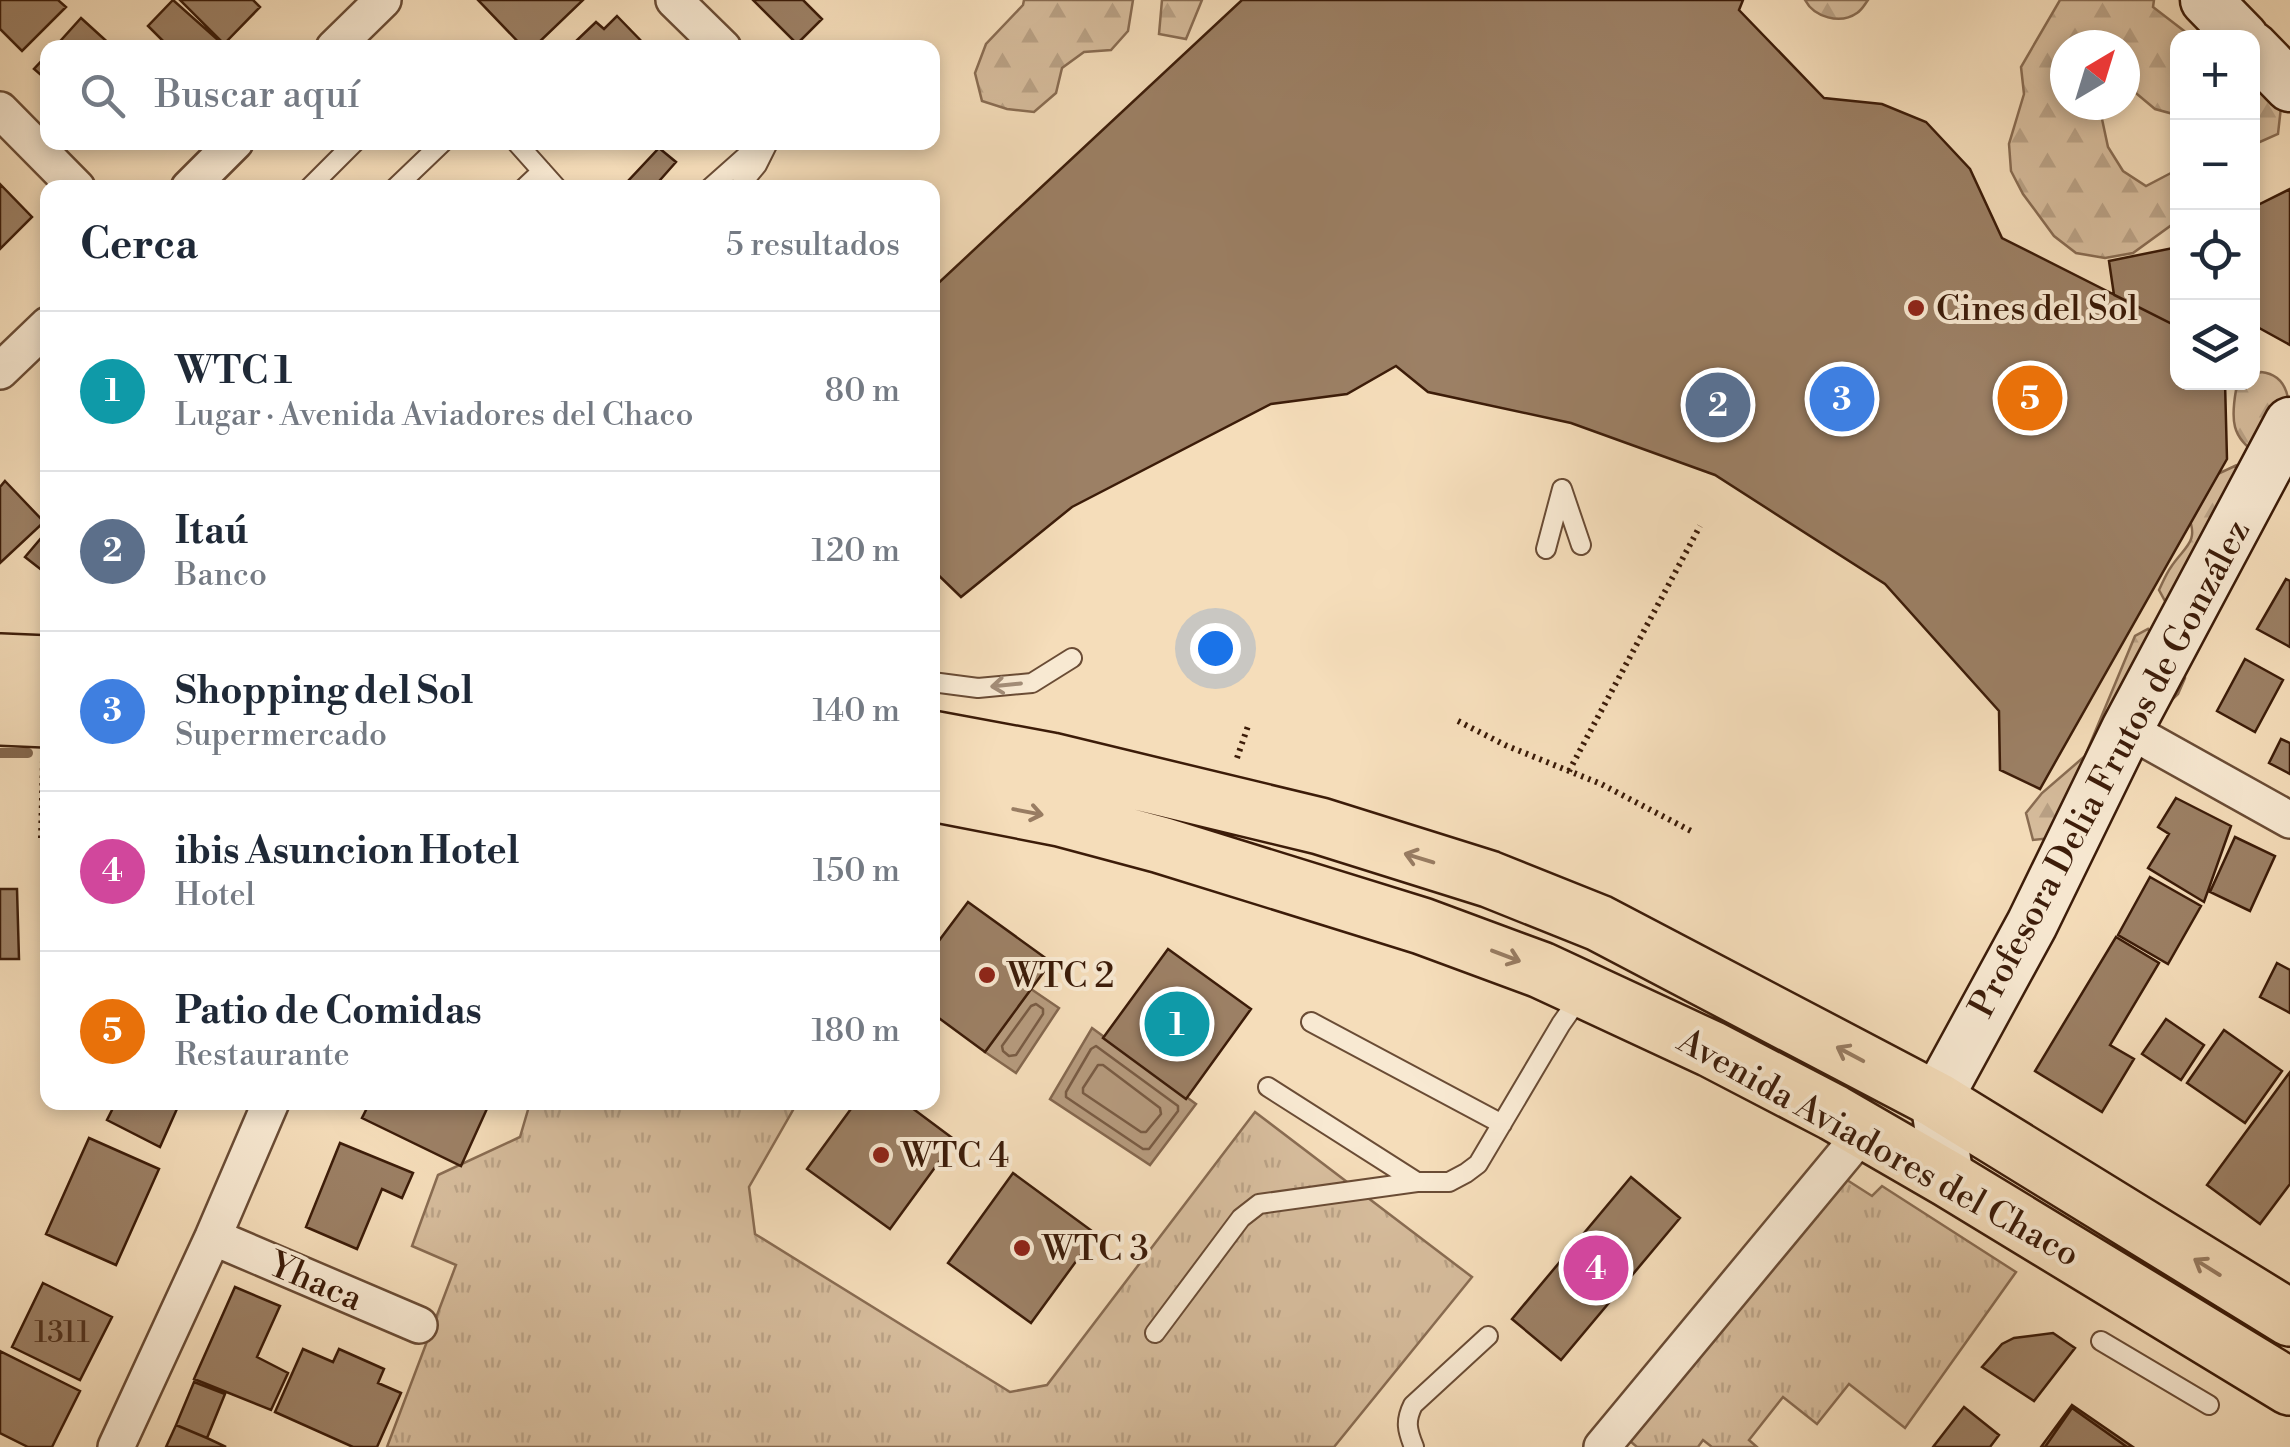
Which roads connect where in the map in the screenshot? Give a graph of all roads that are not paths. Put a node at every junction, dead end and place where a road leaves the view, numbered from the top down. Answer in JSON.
{"nodes":[{"id":1,"x":383,"y":0,"type":"edge"},
{"id":2,"x":674,"y":0,"type":"edge"},
{"id":3,"x":2206,"y":0,"type":"edge"},
{"id":4,"x":2235,"y":30,"type":"edge"},
{"id":5,"x":342,"y":40,"type":"edge"},
{"id":6,"x":715,"y":40,"type":"edge"},
{"id":7,"x":2260,"y":56,"type":"edge"},
{"id":8,"x":2290,"y":86,"type":"edge"},
{"id":9,"x":0,"y":110,"type":"edge"},
{"id":10,"x":40,"y":150,"type":"edge"},
{"id":11,"x":40,"y":150,"type":"edge"},
{"id":12,"x":227,"y":150,"type":"edge"},
{"id":13,"x":347,"y":150,"type":"edge"},
{"id":14,"x":435,"y":150,"type":"edge"},
{"id":15,"x":523,"y":150,"type":"edge"},
{"id":16,"x":756,"y":150,"type":"edge"},
{"id":17,"x":765,"y":150,"type":"edge"},
{"id":18,"x":542,"y":171,"type":"junction"},
{"id":19,"x":70,"y":180,"type":"edge"},
{"id":20,"x":196,"y":180,"type":"edge"},
{"id":21,"x":316,"y":180,"type":"edge"},
{"id":22,"x":404,"y":180,"type":"edge"},
{"id":23,"x":532,"y":180,"type":"edge"},
{"id":24,"x":550,"y":180,"type":"edge"},
{"id":25,"x":719,"y":180,"type":"edge"},
{"id":26,"x":745,"y":180,"type":"edge"},
{"id":27,"x":40,"y":332,"type":"edge"},
{"id":28,"x":0,"y":371,"type":"edge"},
{"id":29,"x":2290,"y":422,"type":"edge"},
{"id":30,"x":1581,"y":544,"type":"dead end"},
{"id":31,"x":1546,"y":550,"type":"dead end"},
{"id":32,"x":1072,"y":658,"type":"dead end"},
{"id":33,"x":0,"y":662,"type":"edge"},
{"id":34,"x":40,"y":664,"type":"edge"},
{"id":35,"x":940,"y":683,"type":"edge"},
{"id":36,"x":2127,"y":729,"type":"junction"},
{"id":37,"x":940,"y":740,"type":"edge"},
{"id":38,"x":940,"y":795,"type":"edge"},
{"id":39,"x":2290,"y":820,"type":"edge"},
{"id":40,"x":1252,"y":873,"type":"junction"},
{"id":41,"x":1544,"y":903,"type":"junction"},
{"id":42,"x":1585,"y":990,"type":"junction"},
{"id":43,"x":1311,"y":1022,"type":"dead end"},
{"id":44,"x":1946,"y":1080,"type":"junction"},
{"id":45,"x":1268,"y":1087,"type":"dead end"},
{"id":46,"x":268,"y":1110,"type":"edge"},
{"id":47,"x":1502,"y":1124,"type":"junction"},
{"id":48,"x":1865,"y":1130,"type":"junction"},
{"id":49,"x":1948,"y":1179,"type":"junction"},
{"id":50,"x":1416,"y":1182,"type":"junction"},
{"id":51,"x":212,"y":1237,"type":"junction"},
{"id":52,"x":2290,"y":1318,"type":"edge"},
{"id":53,"x":419,"y":1325,"type":"dead end"},
{"id":54,"x":1155,"y":1333,"type":"dead end"},
{"id":55,"x":1488,"y":1336,"type":"dead end"},
{"id":56,"x":2102,"y":1340,"type":"dead end"},
{"id":57,"x":2290,"y":1387,"type":"edge"},
{"id":58,"x":2209,"y":1405,"type":"dead end"},
{"id":59,"x":116,"y":1447,"type":"edge"},
{"id":60,"x":1414,"y":1447,"type":"edge"},
{"id":61,"x":1602,"y":1447,"type":"edge"}],
"edges":[{"from":1,"to":5,"type":"street"},
{"from":2,"to":6,"type":"street"},
{"from":3,"to":4,"type":"street"},
{"from":7,"to":8,"type":"street"},
{"from":9,"to":10,"type":"street"},
{"from":11,"to":19,"type":"street"},
{"from":12,"to":20,"type":"street"},
{"from":13,"to":21,"type":"lane"},
{"from":14,"to":22,"type":"lane"},
{"from":15,"to":18,"type":"lane"},
{"from":16,"to":25,"type":"lane"},
{"from":17,"to":26,"type":"lane"},
{"from":18,"to":23,"type":"lane"},
{"from":18,"to":24,"type":"lane"},
{"from":27,"to":28,"type":"street"},
{"from":29,"to":36,"type":"street","name":"Profesora Delia Frutos de González"},
{"from":30,"to":31,"type":"lane"},
{"from":32,"to":35,"type":"lane","one_way":true},
{"from":33,"to":34,"type":"highway"},
{"from":36,"to":39,"type":"street"},
{"from":36,"to":44,"type":"street","name":"Profesora Delia Frutos de González"},
{"from":41,"to":37,"type":"highway","name":"Avenida Aviadores del Chaco","one_way":true},
{"from":38,"to":40,"type":"highway","name":"Avenida Aviadores del Chaco","one_way":true},
{"from":40,"to":41,"type":"highway"},
{"from":40,"to":42,"type":"highway","name":"Avenida Aviadores del Chaco","one_way":true},
{"from":44,"to":41,"type":"highway","name":"Avenida Aviadores del Chaco","one_way":true},
{"from":42,"to":47,"type":"lane"},
{"from":42,"to":48,"type":"highway","name":"Avenida Aviadores del Chaco"},
{"from":43,"to":47,"type":"lane"},
{"from":44,"to":49,"type":"street"},
{"from":52,"to":44,"type":"highway","name":"Avenida Aviadores del Chaco","one_way":true},
{"from":45,"to":50,"type":"lane"},
{"from":46,"to":51,"type":"street"},
{"from":47,"to":50,"type":"lane"},
{"from":48,"to":49,"type":"highway","name":"Avenida Aviadores del Chaco"},
{"from":48,"to":61,"type":"street"},
{"from":49,"to":57,"type":"highway","name":"Avenida Aviadores del Chaco"},
{"from":50,"to":54,"type":"lane"},
{"from":51,"to":53,"type":"street","name":"Yhaca"},
{"from":51,"to":59,"type":"street"},
{"from":55,"to":60,"type":"lane"},
{"from":56,"to":58,"type":"lane"}]}
